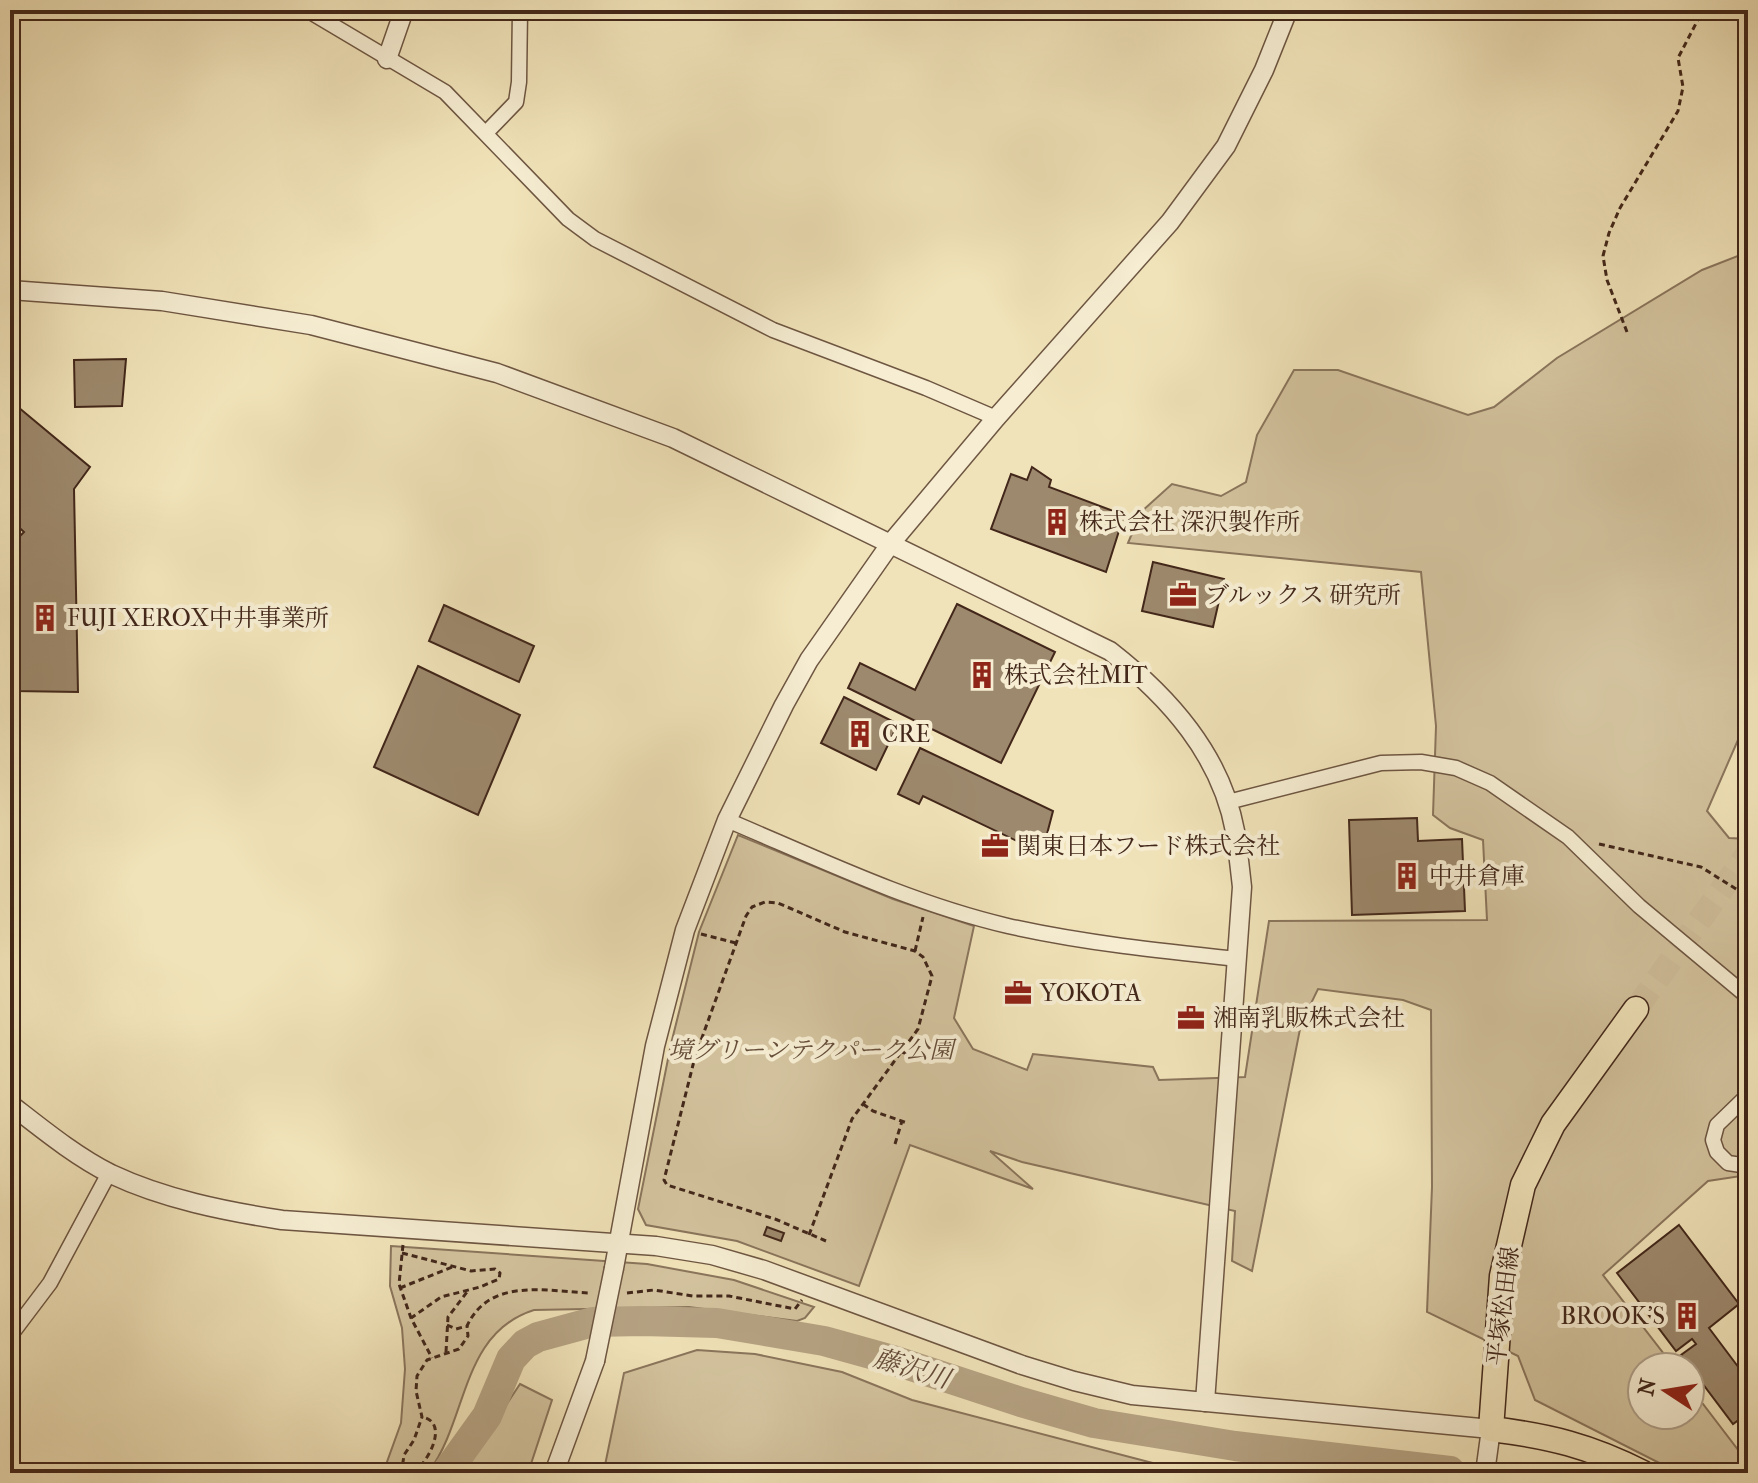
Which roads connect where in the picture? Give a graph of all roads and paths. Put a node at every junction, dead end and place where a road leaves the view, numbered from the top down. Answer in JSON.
{"nodes":[{"id":1,"x":307,"y":10,"type":"edge"},
{"id":2,"x":404,"y":10,"type":"edge"},
{"id":3,"x":520,"y":10,"type":"edge"},
{"id":4,"x":1288,"y":10,"type":"edge"},
{"id":5,"x":1703,"y":10,"type":"edge"},
{"id":6,"x":387,"y":59,"type":"junction"},
{"id":7,"x":486,"y":133,"type":"junction"},
{"id":8,"x":10,"y":290,"type":"edge"},
{"id":9,"x":1627,"y":332,"type":"dead end"},
{"id":10,"x":996,"y":418,"type":"junction"},
{"id":11,"x":891,"y":543,"type":"junction"},
{"id":12,"x":1228,"y":802,"type":"junction"},
{"id":13,"x":727,"y":820,"type":"junction"},
{"id":14,"x":1568,"y":837,"type":"junction"},
{"id":15,"x":1748,"y":892,"type":"edge"},
{"id":16,"x":927,"y":902,"type":"junction"},
{"id":17,"x":685,"y":930,"type":"junction"},
{"id":18,"x":736,"y":943,"type":"junction"},
{"id":19,"x":915,"y":951,"type":"junction"},
{"id":20,"x":1238,"y":959,"type":"junction"},
{"id":21,"x":1748,"y":997,"type":"edge"},
{"id":22,"x":1636,"y":1009,"type":"tunnel mouth"},
{"id":23,"x":902,"y":1052,"type":"junction"},
{"id":24,"x":949,"y":1057,"type":"dead end"},
{"id":25,"x":1748,"y":1095,"type":"edge"},
{"id":26,"x":10,"y":1104,"type":"edge"},
{"id":27,"x":863,"y":1104,"type":"junction"},
{"id":28,"x":895,"y":1144,"type":"dead end"},
{"id":29,"x":1748,"y":1166,"type":"edge"},
{"id":30,"x":109,"y":1173,"type":"junction"},
{"id":31,"x":809,"y":1235,"type":"junction"},
{"id":32,"x":826,"y":1241,"type":"dead end"},
{"id":33,"x":619,"y":1244,"type":"junction"},
{"id":34,"x":452,"y":1267,"type":"junction"},
{"id":35,"x":809,"y":1287,"type":"junction"},
{"id":36,"x":400,"y":1288,"type":"junction"},
{"id":37,"x":469,"y":1290,"type":"junction"},
{"id":38,"x":601,"y":1293,"type":"dead end"},
{"id":39,"x":627,"y":1293,"type":"dead end"},
{"id":40,"x":411,"y":1318,"type":"junction"},
{"id":41,"x":447,"y":1325,"type":"junction"},
{"id":42,"x":467,"y":1326,"type":"junction"},
{"id":43,"x":10,"y":1336,"type":"edge"},
{"id":44,"x":446,"y":1352,"type":"junction"},
{"id":45,"x":432,"y":1358,"type":"junction"},
{"id":46,"x":1205,"y":1402,"type":"junction"},
{"id":47,"x":422,"y":1417,"type":"junction"},
{"id":48,"x":1491,"y":1429,"type":"junction"},
{"id":49,"x":405,"y":1473,"type":"edge"},
{"id":50,"x":413,"y":1473,"type":"edge"},
{"id":51,"x":554,"y":1473,"type":"edge"},
{"id":52,"x":1485,"y":1473,"type":"edge"},
{"id":53,"x":1643,"y":1473,"type":"edge"}],
"edges":[{"from":1,"to":6,"type":"street"},
{"from":2,"to":6,"type":"street"},
{"from":3,"to":7,"type":"street"},
{"from":4,"to":10,"type":"street"},
{"from":5,"to":9,"type":"path"},
{"from":6,"to":7,"type":"street"},
{"from":7,"to":10,"type":"street"},
{"from":8,"to":11,"type":"street"},
{"from":10,"to":11,"type":"street"},
{"from":11,"to":12,"type":"street"},
{"from":11,"to":13,"type":"street"},
{"from":12,"to":14,"type":"street"},
{"from":12,"to":20,"type":"street"},
{"from":13,"to":16,"type":"street"},
{"from":13,"to":17,"type":"street"},
{"from":14,"to":15,"type":"path"},
{"from":14,"to":21,"type":"street"},
{"from":16,"to":19,"type":"path"},
{"from":16,"to":20,"type":"street"},
{"from":17,"to":18,"type":"path"},
{"from":17,"to":33,"type":"street"},
{"from":18,"to":19,"type":"path"},
{"from":18,"to":31,"type":"path"},
{"from":19,"to":23,"type":"path"},
{"from":20,"to":46,"type":"street"},
{"from":22,"to":48,"type":"main road","name":"平塚松田線"},
{"from":23,"to":24,"type":"path"},
{"from":23,"to":27,"type":"path"},
{"from":25,"to":29,"type":"street"},
{"from":26,"to":30,"type":"street"},
{"from":27,"to":28,"type":"path"},
{"from":27,"to":31,"type":"path"},
{"from":30,"to":33,"type":"street"},
{"from":30,"to":43,"type":"street"},
{"from":31,"to":32,"type":"path"},
{"from":33,"to":35,"type":"street"},
{"from":33,"to":51,"type":"street","bridge":true},
{"from":34,"to":36,"type":"path"},
{"from":34,"to":36,"type":"path"},
{"from":34,"to":37,"type":"path"},
{"from":35,"to":39,"type":"path"},
{"from":35,"to":46,"type":"street"},
{"from":36,"to":40,"type":"path"},
{"from":37,"to":40,"type":"path"},
{"from":37,"to":41,"type":"path"},
{"from":38,"to":42,"type":"path"},
{"from":40,"to":45,"type":"path"},
{"from":41,"to":42,"type":"path"},
{"from":41,"to":44,"type":"path"},
{"from":42,"to":44,"type":"path"},
{"from":44,"to":45,"type":"path"},
{"from":45,"to":47,"type":"path"},
{"from":46,"to":48,"type":"street"},
{"from":47,"to":49,"type":"path"},
{"from":47,"to":50,"type":"path"},
{"from":48,"to":52,"type":"street"},
{"from":48,"to":53,"type":"main road"}]}
